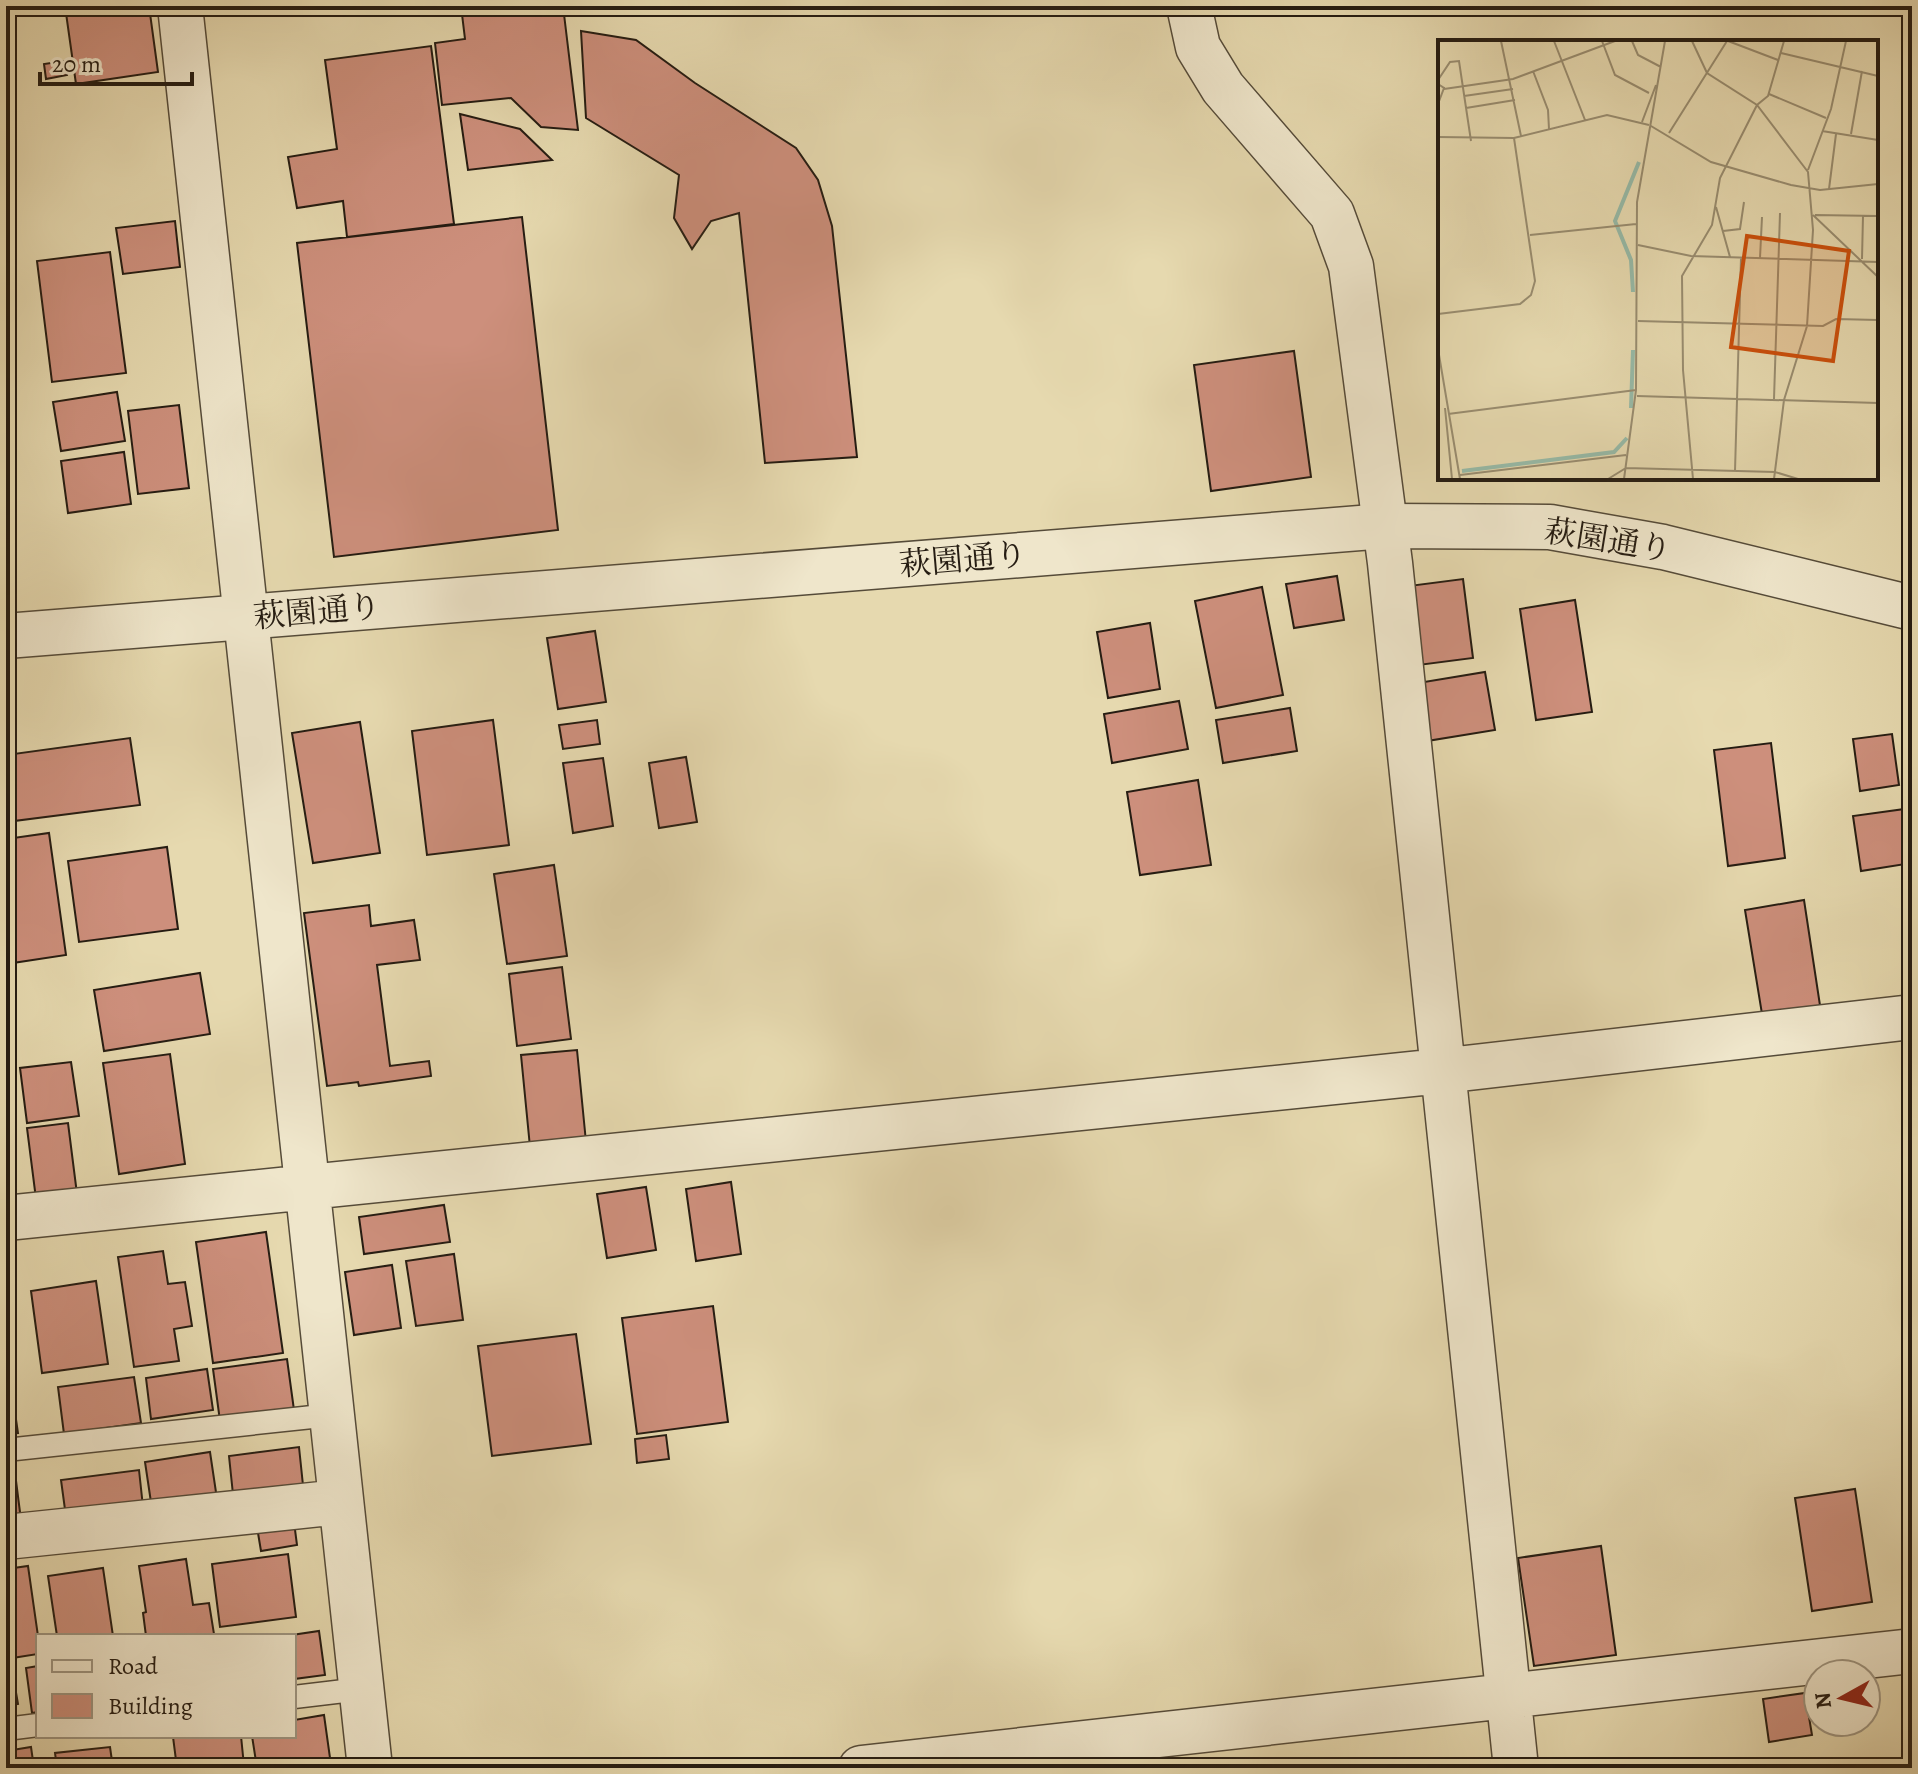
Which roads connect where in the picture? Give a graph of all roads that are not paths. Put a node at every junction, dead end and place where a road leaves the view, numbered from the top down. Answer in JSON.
{"nodes":[{"id":1,"x":180,"y":6,"type":"edge"},
{"id":2,"x":1189,"y":6,"type":"edge"},
{"id":3,"x":1385,"y":526,"type":"junction"},
{"id":4,"x":1912,"y":608,"type":"edge"},
{"id":5,"x":247,"y":617,"type":"junction"},
{"id":6,"x":6,"y":636,"type":"edge"},
{"id":7,"x":1912,"y":1017,"type":"edge"},
{"id":8,"x":1441,"y":1071,"type":"junction"},
{"id":9,"x":306,"y":1186,"type":"junction"},
{"id":10,"x":6,"y":1218,"type":"edge"},
{"id":11,"x":331,"y":1415,"type":"junction"},
{"id":12,"x":6,"y":1450,"type":"edge"},
{"id":13,"x":340,"y":1502,"type":"junction"},
{"id":14,"x":6,"y":1537,"type":"edge"},
{"id":15,"x":1912,"y":1651,"type":"edge"},
{"id":16,"x":361,"y":1689,"type":"junction"},
{"id":17,"x":1508,"y":1696,"type":"junction"},
{"id":18,"x":296,"y":1697,"type":"edge"},
{"id":19,"x":36,"y":1725,"type":"edge"},
{"id":20,"x":6,"y":1729,"type":"edge"},
{"id":21,"x":370,"y":1768,"type":"edge"},
{"id":22,"x":861,"y":1768,"type":"edge"},
{"id":23,"x":1516,"y":1768,"type":"edge"}],
"edges":[{"from":1,"to":5,"type":"street"},
{"from":2,"to":3,"type":"street"},
{"from":3,"to":4,"type":"street","name":"萩園通り"},
{"from":3,"to":5,"type":"street","name":"萩園通り"},
{"from":3,"to":8,"type":"street"},
{"from":5,"to":6,"type":"street","name":"萩園通り"},
{"from":5,"to":9,"type":"street"},
{"from":7,"to":8,"type":"street"},
{"from":8,"to":9,"type":"street"},
{"from":8,"to":17,"type":"street"},
{"from":9,"to":10,"type":"street"},
{"from":9,"to":11,"type":"street"},
{"from":11,"to":12,"type":"lane"},
{"from":11,"to":13,"type":"street"},
{"from":13,"to":14,"type":"street"},
{"from":13,"to":16,"type":"street"},
{"from":15,"to":17,"type":"street"},
{"from":16,"to":18,"type":"lane"},
{"from":16,"to":21,"type":"street"},
{"from":17,"to":22,"type":"street"},
{"from":17,"to":23,"type":"street"},
{"from":19,"to":20,"type":"lane"}]}
